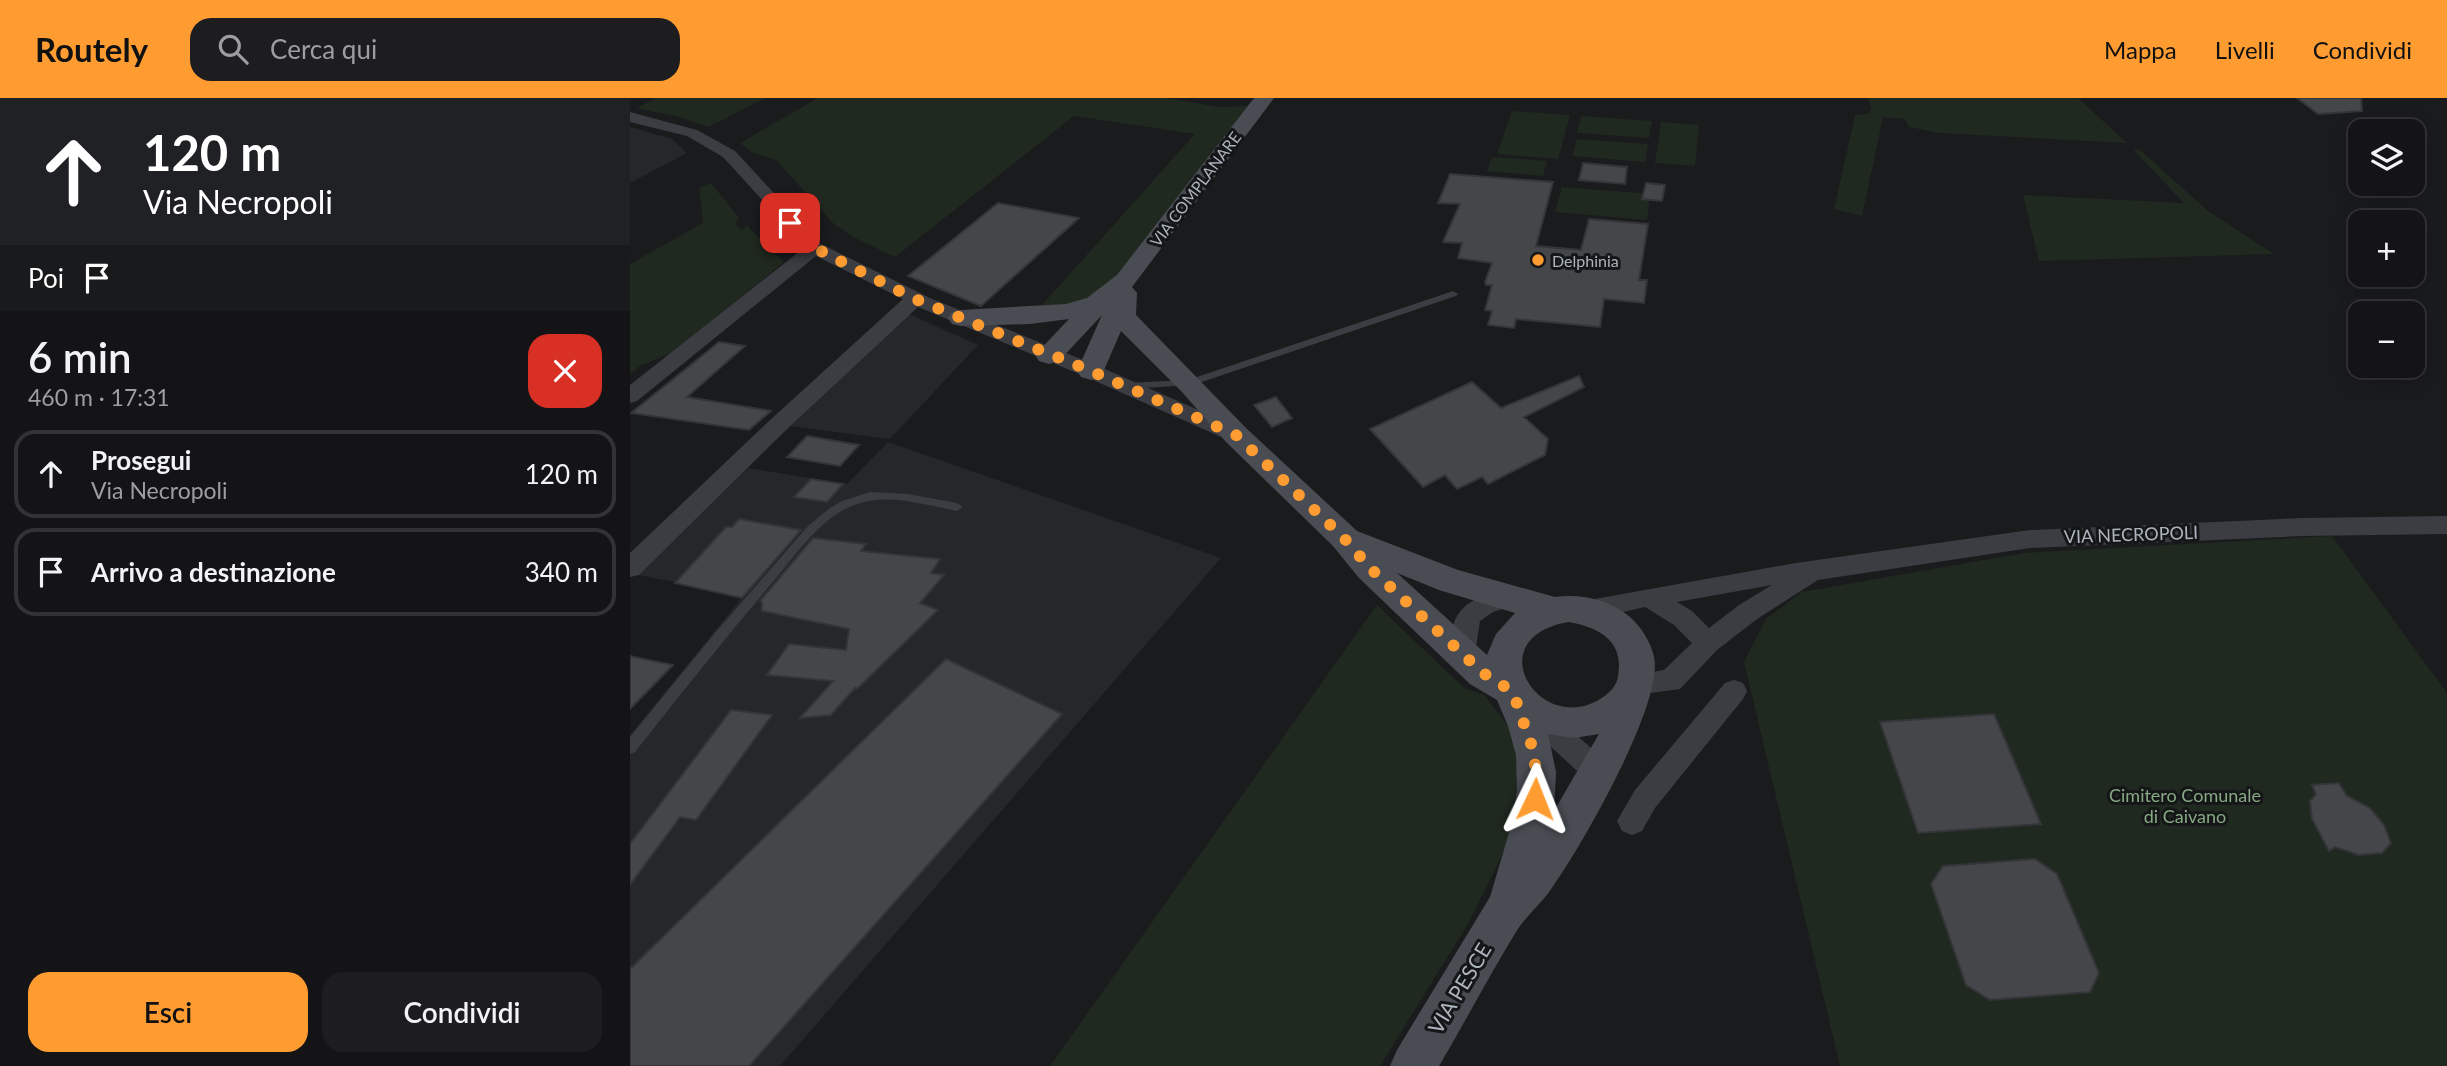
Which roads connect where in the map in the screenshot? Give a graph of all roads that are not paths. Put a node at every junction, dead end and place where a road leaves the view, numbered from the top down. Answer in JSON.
{"nodes":[{"id":1,"x":1264,"y":98,"type":"edge"},
{"id":2,"x":630,"y":117,"type":"edge"},
{"id":3,"x":815,"y":248,"type":"junction"},
{"id":4,"x":1119,"y":291,"type":"junction"},
{"id":5,"x":1453,"y":294,"type":"dead end"},
{"id":6,"x":915,"y":299,"type":"junction"},
{"id":7,"x":961,"y":318,"type":"junction"},
{"id":8,"x":1048,"y":355,"type":"junction"},
{"id":9,"x":1091,"y":371,"type":"junction"},
{"id":10,"x":1189,"y":383,"type":"junction"},
{"id":11,"x":1121,"y":386,"type":"junction"},
{"id":12,"x":630,"y":396,"type":"edge"},
{"id":13,"x":1236,"y":435,"type":"junction"},
{"id":14,"x":957,"y":507,"type":"dead end"},
{"id":15,"x":2447,"y":525,"type":"edge"},
{"id":16,"x":1344,"y":538,"type":"junction"},
{"id":17,"x":630,"y":568,"type":"edge"},
{"id":18,"x":1818,"y":571,"type":"junction"},
{"id":19,"x":1509,"y":597,"type":"junction"},
{"id":20,"x":1648,"y":597,"type":"junction"},
{"id":21,"x":1553,"y":610,"type":"junction"},
{"id":22,"x":1590,"y":610,"type":"junction"},
{"id":23,"x":1708,"y":643,"type":"junction"},
{"id":24,"x":1462,"y":654,"type":"junction"},
{"id":25,"x":1636,"y":684,"type":"junction"},
{"id":26,"x":1734,"y":691,"type":"dead end"},
{"id":27,"x":1519,"y":700,"type":"junction"},
{"id":28,"x":630,"y":748,"type":"edge"},
{"id":29,"x":1599,"y":773,"type":"junction"},
{"id":30,"x":1632,"y":821,"type":"dead end"},
{"id":31,"x":1505,"y":911,"type":"junction"},
{"id":32,"x":1413,"y":1066,"type":"edge"}],
"edges":[{"from":1,"to":4,"type":"street","name":"VIA COMPLANARE"},
{"from":2,"to":3,"type":"street"},
{"from":3,"to":6,"type":"street"},
{"from":3,"to":12,"type":"street"},
{"from":4,"to":7,"type":"street"},
{"from":4,"to":8,"type":"street"},
{"from":4,"to":9,"type":"street"},
{"from":4,"to":10,"type":"street"},
{"from":5,"to":10,"type":"lane"},
{"from":6,"to":7,"type":"street"},
{"from":6,"to":17,"type":"street"},
{"from":7,"to":8,"type":"street"},
{"from":8,"to":9,"type":"street"},
{"from":9,"to":11,"type":"street"},
{"from":10,"to":11,"type":"lane"},
{"from":10,"to":13,"type":"street"},
{"from":11,"to":13,"type":"street"},
{"from":13,"to":16,"type":"street"},
{"from":14,"to":28,"type":"lane"},
{"from":15,"to":18,"type":"street","name":"VIA NECROPOLI"},
{"from":16,"to":19,"type":"street"},
{"from":16,"to":24,"type":"street"},
{"from":18,"to":20,"type":"street","name":"VIA NECROPOLI"},
{"from":18,"to":23,"type":"street","name":"VIA NECROPOLI"},
{"from":19,"to":21,"type":"street"},
{"from":19,"to":24,"type":"street"},
{"from":20,"to":22,"type":"street","name":"VIA NECROPOLI"},
{"from":20,"to":23,"type":"street"},
{"from":21,"to":22,"type":"street"},
{"from":21,"to":27,"type":"street"},
{"from":22,"to":25,"type":"street"},
{"from":23,"to":25,"type":"street","name":"VIA NECROPOLI"},
{"from":24,"to":27,"type":"street"},
{"from":25,"to":27,"type":"street"},
{"from":25,"to":29,"type":"street"},
{"from":26,"to":30,"type":"street"},
{"from":27,"to":29,"type":"street"},
{"from":27,"to":31,"type":"street"},
{"from":29,"to":31,"type":"street"},
{"from":31,"to":32,"type":"street","name":"VIA PESCE"}]}
